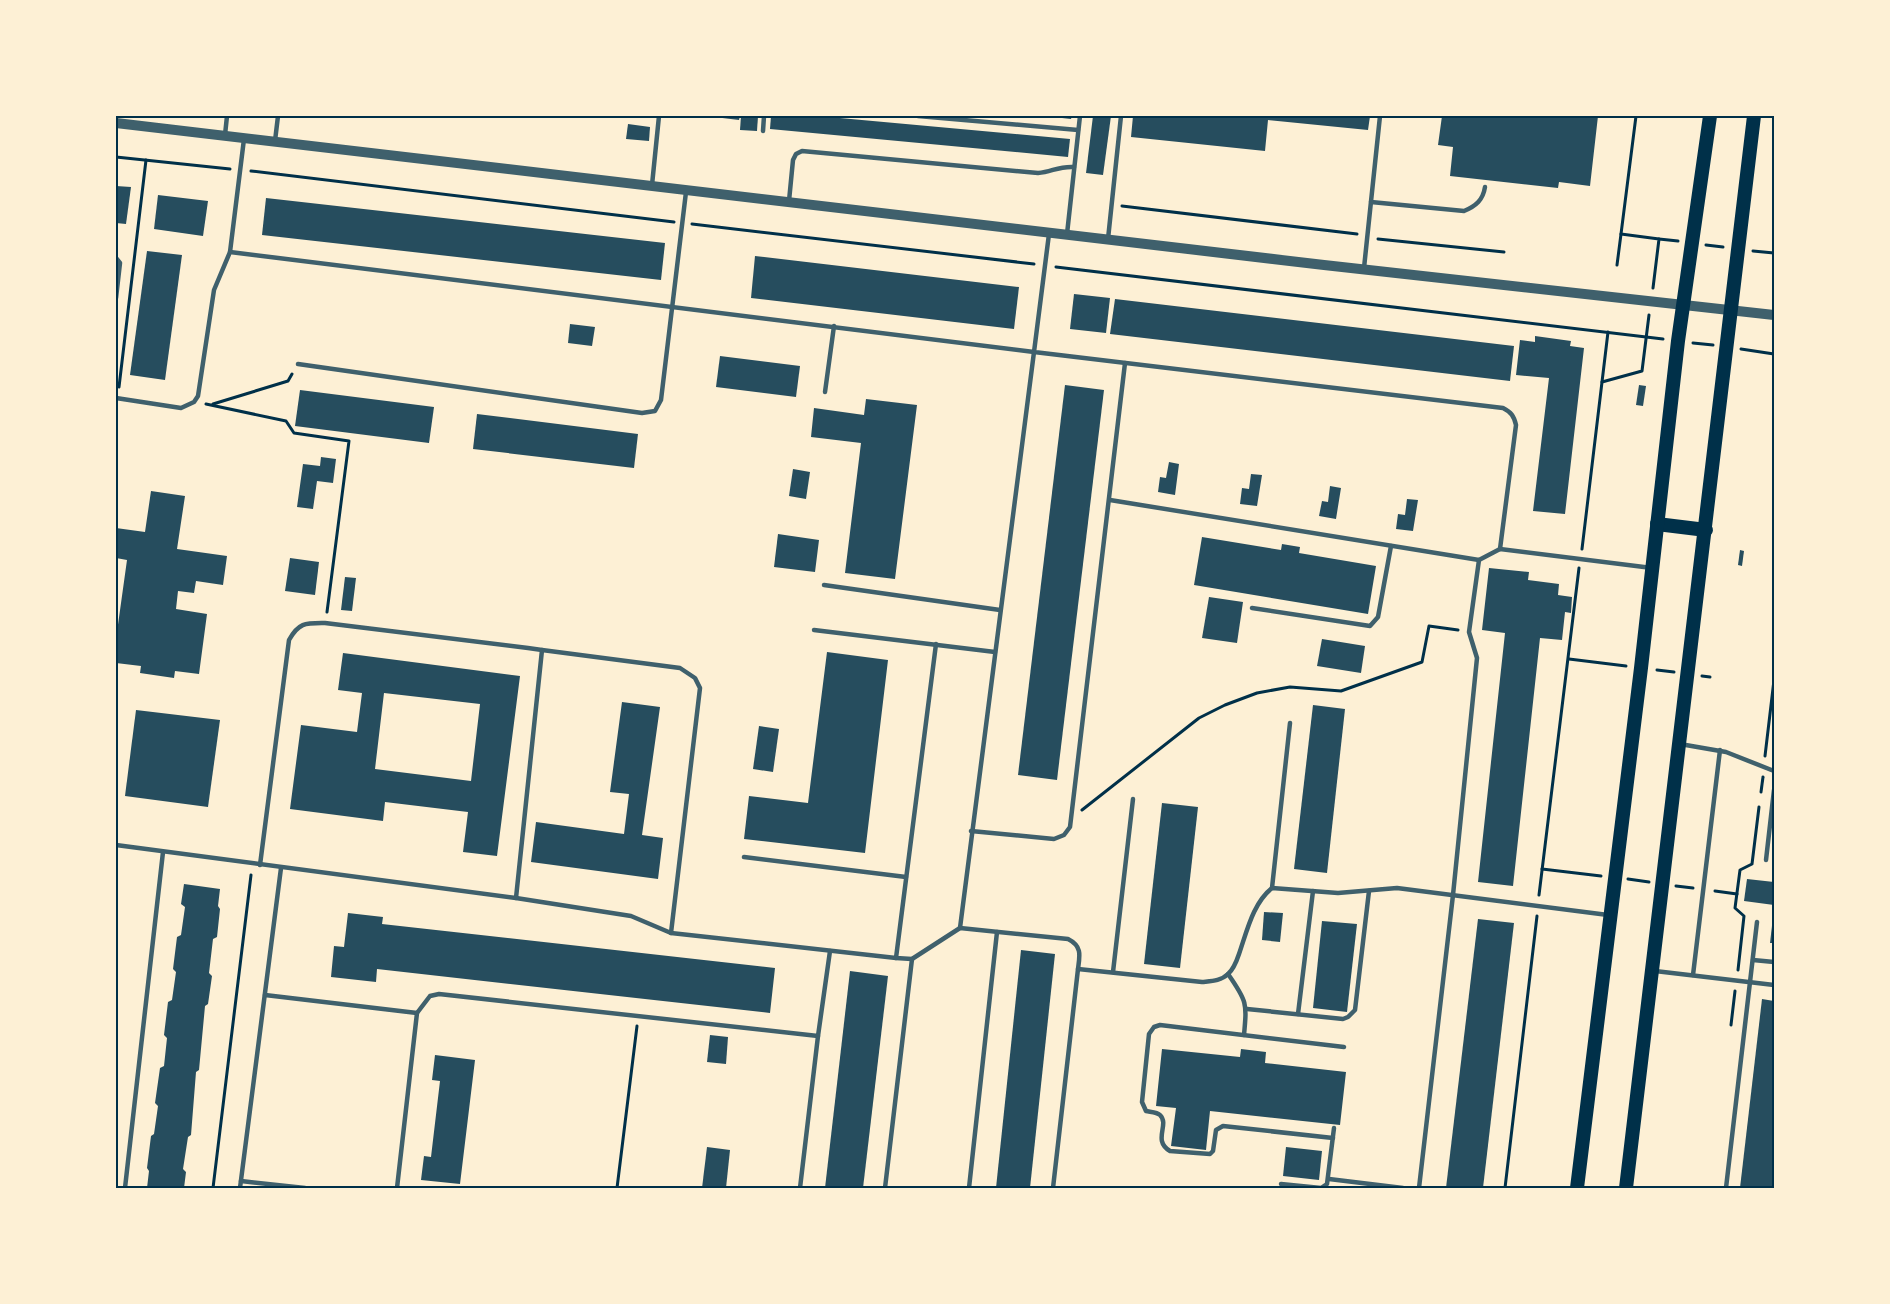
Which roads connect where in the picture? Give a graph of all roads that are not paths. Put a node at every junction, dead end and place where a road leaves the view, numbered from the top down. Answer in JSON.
{"nodes":[{"id":1,"x":227,"y":116,"type":"edge"},
{"id":2,"x":278,"y":116,"type":"edge"},
{"id":3,"x":659,"y":116,"type":"edge"},
{"id":4,"x":764,"y":116,"type":"edge"},
{"id":5,"x":918,"y":116,"type":"edge"},
{"id":6,"x":1080,"y":116,"type":"edge"},
{"id":7,"x":1121,"y":116,"type":"edge"},
{"id":8,"x":1380,"y":116,"type":"edge"},
{"id":9,"x":1710,"y":116,"type":"edge"},
{"id":10,"x":1754,"y":116,"type":"edge"},
{"id":11,"x":116,"y":123,"type":"edge"},
{"id":12,"x":1078,"y":130,"type":"junction"},
{"id":13,"x":763,"y":131,"type":"dead end"},
{"id":14,"x":225,"y":135,"type":"junction"},
{"id":15,"x":244,"y":137,"type":"junction"},
{"id":16,"x":275,"y":141,"type":"junction"},
{"id":17,"x":1074,"y":167,"type":"junction"},
{"id":18,"x":651,"y":185,"type":"junction"},
{"id":19,"x":1485,"y":187,"type":"dead end"},
{"id":20,"x":687,"y":189,"type":"junction"},
{"id":21,"x":789,"y":201,"type":"junction"},
{"id":22,"x":1371,"y":202,"type":"junction"},
{"id":23,"x":1049,"y":232,"type":"junction"},
{"id":24,"x":1067,"y":234,"type":"junction"},
{"id":25,"x":1108,"y":239,"type":"junction"},
{"id":26,"x":230,"y":252,"type":"junction"},
{"id":27,"x":116,"y":258,"type":"edge"},
{"id":28,"x":1364,"y":269,"type":"junction"},
{"id":29,"x":116,"y":298,"type":"edge"},
{"id":30,"x":1684,"y":305,"type":"junction"},
{"id":31,"x":673,"y":306,"type":"junction"},
{"id":32,"x":1731,"y":310,"type":"junction"},
{"id":33,"x":1774,"y":315,"type":"edge"},
{"id":34,"x":834,"y":326,"type":"junction"},
{"id":35,"x":1034,"y":352,"type":"junction"},
{"id":36,"x":1125,"y":363,"type":"junction"},
{"id":37,"x":298,"y":364,"type":"road end"},
{"id":38,"x":825,"y":392,"type":"dead end"},
{"id":39,"x":117,"y":398,"type":"edge"},
{"id":40,"x":1110,"y":500,"type":"junction"},
{"id":41,"x":1657,"y":524,"type":"junction"},
{"id":42,"x":1706,"y":530,"type":"junction"},
{"id":43,"x":1391,"y":546,"type":"junction"},
{"id":44,"x":1500,"y":549,"type":"junction"},
{"id":45,"x":1479,"y":560,"type":"junction"},
{"id":46,"x":1652,"y":568,"type":"junction"},
{"id":47,"x":824,"y":585,"type":"dead end"},
{"id":48,"x":1251,"y":608,"type":"dead end"},
{"id":49,"x":1000,"y":610,"type":"junction"},
{"id":50,"x":814,"y":630,"type":"dead end"},
{"id":51,"x":936,"y":644,"type":"junction"},
{"id":52,"x":542,"y":651,"type":"junction"},
{"id":53,"x":994,"y":652,"type":"junction"},
{"id":54,"x":1290,"y":723,"type":"dead end"},
{"id":55,"x":1680,"y":744,"type":"junction"},
{"id":56,"x":1720,"y":750,"type":"junction"},
{"id":57,"x":1774,"y":771,"type":"edge"},
{"id":58,"x":1774,"y":790,"type":"edge"},
{"id":59,"x":1133,"y":799,"type":"dead end"},
{"id":60,"x":1772,"y":828,"type":"edge"},
{"id":61,"x":971,"y":831,"type":"junction"},
{"id":62,"x":116,"y":845,"type":"edge"},
{"id":63,"x":163,"y":852,"type":"junction"},
{"id":64,"x":744,"y":857,"type":"dead end"},
{"id":65,"x":1766,"y":860,"type":"dead end"},
{"id":66,"x":260,"y":865,"type":"junction"},
{"id":67,"x":281,"y":868,"type":"junction"},
{"id":68,"x":906,"y":877,"type":"junction"},
{"id":69,"x":1272,"y":888,"type":"junction"},
{"id":70,"x":1313,"y":891,"type":"junction"},
{"id":71,"x":1369,"y":891,"type":"junction"},
{"id":72,"x":1452,"y":895,"type":"junction"},
{"id":73,"x":516,"y":898,"type":"junction"},
{"id":74,"x":1611,"y":916,"type":"junction"},
{"id":75,"x":1758,"y":922,"type":"dead end"},
{"id":76,"x":960,"y":928,"type":"junction"},
{"id":77,"x":997,"y":932,"type":"junction"},
{"id":78,"x":671,"y":933,"type":"junction"},
{"id":79,"x":830,"y":951,"type":"junction"},
{"id":80,"x":896,"y":958,"type":"junction"},
{"id":81,"x":912,"y":959,"type":"junction"},
{"id":82,"x":1753,"y":960,"type":"junction"},
{"id":83,"x":1774,"y":962,"type":"edge"},
{"id":84,"x":1078,"y":969,"type":"junction"},
{"id":85,"x":1652,"y":971,"type":"junction"},
{"id":86,"x":1113,"y":972,"type":"junction"},
{"id":87,"x":1228,"y":975,"type":"junction"},
{"id":88,"x":1693,"y":975,"type":"junction"},
{"id":89,"x":1751,"y":982,"type":"junction"},
{"id":90,"x":1774,"y":985,"type":"edge"},
{"id":91,"x":265,"y":996,"type":"junction"},
{"id":92,"x":1247,"y":1009,"type":"junction"},
{"id":93,"x":417,"y":1013,"type":"junction"},
{"id":94,"x":1298,"y":1014,"type":"junction"},
{"id":95,"x":1244,"y":1035,"type":"junction"},
{"id":96,"x":818,"y":1036,"type":"junction"},
{"id":97,"x":1344,"y":1047,"type":"dead end"},
{"id":98,"x":1334,"y":1128,"type":"dead end"},
{"id":99,"x":1333,"y":1138,"type":"junction"},
{"id":100,"x":1329,"y":1179,"type":"junction"},
{"id":101,"x":241,"y":1181,"type":"junction"},
{"id":102,"x":1281,"y":1184,"type":"dead end"},
{"id":103,"x":125,"y":1188,"type":"edge"},
{"id":104,"x":240,"y":1188,"type":"edge"},
{"id":105,"x":305,"y":1188,"type":"edge"},
{"id":106,"x":397,"y":1188,"type":"edge"},
{"id":107,"x":800,"y":1188,"type":"edge"},
{"id":108,"x":885,"y":1188,"type":"edge"},
{"id":109,"x":969,"y":1188,"type":"edge"},
{"id":110,"x":1053,"y":1188,"type":"edge"},
{"id":111,"x":1402,"y":1188,"type":"edge"},
{"id":112,"x":1419,"y":1188,"type":"edge"},
{"id":113,"x":1577,"y":1188,"type":"edge"},
{"id":114,"x":1626,"y":1188,"type":"edge"},
{"id":115,"x":1726,"y":1188,"type":"edge"}],
"edges":[{"from":1,"to":14,"type":"lane"},
{"from":2,"to":16,"type":"lane"},
{"from":3,"to":18,"type":"lane"},
{"from":4,"to":13,"type":"lane"},
{"from":5,"to":12,"type":"lane"},
{"from":6,"to":12,"type":"lane"},
{"from":7,"to":25,"type":"lane"},
{"from":8,"to":22,"type":"lane"},
{"from":9,"to":30,"type":"main road"},
{"from":10,"to":32,"type":"main road"},
{"from":11,"to":14,"type":"street"},
{"from":12,"to":17,"type":"lane"},
{"from":14,"to":15,"type":"street"},
{"from":15,"to":16,"type":"street"},
{"from":15,"to":26,"type":"lane"},
{"from":16,"to":18,"type":"street"},
{"from":17,"to":21,"type":"lane"},
{"from":17,"to":24,"type":"lane"},
{"from":18,"to":20,"type":"street"},
{"from":19,"to":22,"type":"lane"},
{"from":20,"to":21,"type":"street"},
{"from":20,"to":31,"type":"lane"},
{"from":21,"to":23,"type":"street"},
{"from":22,"to":28,"type":"lane"},
{"from":23,"to":24,"type":"street"},
{"from":23,"to":35,"type":"lane"},
{"from":24,"to":25,"type":"street"},
{"from":25,"to":28,"type":"street"},
{"from":26,"to":31,"type":"lane"},
{"from":26,"to":39,"type":"lane"},
{"from":27,"to":29,"type":"lane"},
{"from":28,"to":30,"type":"street"},
{"from":30,"to":32,"type":"street"},
{"from":30,"to":41,"type":"main road"},
{"from":31,"to":34,"type":"lane"},
{"from":31,"to":37,"type":"lane"},
{"from":32,"to":33,"type":"street"},
{"from":32,"to":42,"type":"main road"},
{"from":34,"to":35,"type":"lane"},
{"from":34,"to":38,"type":"lane"},
{"from":35,"to":36,"type":"lane"},
{"from":35,"to":49,"type":"lane"},
{"from":36,"to":40,"type":"lane"},
{"from":36,"to":44,"type":"lane"},
{"from":40,"to":43,"type":"lane"},
{"from":40,"to":61,"type":"lane"},
{"from":41,"to":42,"type":"main road"},
{"from":41,"to":46,"type":"main road"},
{"from":42,"to":55,"type":"main road"},
{"from":43,"to":45,"type":"lane"},
{"from":43,"to":48,"type":"lane"},
{"from":44,"to":45,"type":"lane"},
{"from":44,"to":46,"type":"lane"},
{"from":45,"to":72,"type":"lane"},
{"from":46,"to":74,"type":"main road"},
{"from":47,"to":49,"type":"lane"},
{"from":49,"to":53,"type":"lane"},
{"from":50,"to":51,"type":"lane"},
{"from":51,"to":53,"type":"lane"},
{"from":51,"to":68,"type":"lane"},
{"from":52,"to":66,"type":"lane"},
{"from":52,"to":73,"type":"lane"},
{"from":52,"to":78,"type":"lane"},
{"from":53,"to":61,"type":"lane"},
{"from":54,"to":69,"type":"lane"},
{"from":55,"to":56,"type":"lane"},
{"from":55,"to":85,"type":"main road"},
{"from":56,"to":57,"type":"lane"},
{"from":56,"to":88,"type":"lane"},
{"from":58,"to":60,"type":"lane"},
{"from":59,"to":86,"type":"lane"},
{"from":60,"to":65,"type":"lane"},
{"from":61,"to":76,"type":"lane"},
{"from":62,"to":63,"type":"lane"},
{"from":63,"to":66,"type":"lane"},
{"from":63,"to":103,"type":"lane"},
{"from":64,"to":68,"type":"lane"},
{"from":66,"to":67,"type":"lane"},
{"from":67,"to":73,"type":"lane"},
{"from":67,"to":91,"type":"lane"},
{"from":68,"to":80,"type":"lane"},
{"from":69,"to":70,"type":"lane"},
{"from":69,"to":87,"type":"lane"},
{"from":70,"to":71,"type":"lane"},
{"from":70,"to":94,"type":"lane"},
{"from":71,"to":72,"type":"lane"},
{"from":71,"to":94,"type":"lane"},
{"from":72,"to":74,"type":"lane"},
{"from":72,"to":112,"type":"lane"},
{"from":73,"to":78,"type":"lane"},
{"from":74,"to":113,"type":"main road"},
{"from":75,"to":82,"type":"lane"},
{"from":76,"to":77,"type":"lane"},
{"from":76,"to":81,"type":"lane"},
{"from":77,"to":84,"type":"lane"},
{"from":77,"to":109,"type":"lane"},
{"from":78,"to":79,"type":"lane"},
{"from":79,"to":80,"type":"lane"},
{"from":79,"to":96,"type":"lane"},
{"from":80,"to":81,"type":"lane"},
{"from":81,"to":108,"type":"lane"},
{"from":82,"to":83,"type":"lane"},
{"from":82,"to":89,"type":"lane"},
{"from":84,"to":86,"type":"lane"},
{"from":84,"to":110,"type":"lane"},
{"from":85,"to":88,"type":"lane"},
{"from":85,"to":114,"type":"main road"},
{"from":86,"to":87,"type":"lane"},
{"from":87,"to":92,"type":"lane"},
{"from":88,"to":89,"type":"lane"},
{"from":89,"to":90,"type":"lane"},
{"from":89,"to":115,"type":"lane"},
{"from":91,"to":93,"type":"lane"},
{"from":91,"to":101,"type":"lane"},
{"from":92,"to":94,"type":"lane"},
{"from":92,"to":95,"type":"lane"},
{"from":93,"to":96,"type":"lane"},
{"from":93,"to":106,"type":"lane"},
{"from":95,"to":97,"type":"lane"},
{"from":95,"to":99,"type":"lane"},
{"from":96,"to":107,"type":"lane"},
{"from":98,"to":99,"type":"lane"},
{"from":99,"to":100,"type":"lane"},
{"from":100,"to":102,"type":"lane"},
{"from":100,"to":111,"type":"lane"},
{"from":101,"to":104,"type":"lane"},
{"from":101,"to":105,"type":"lane"}]}
